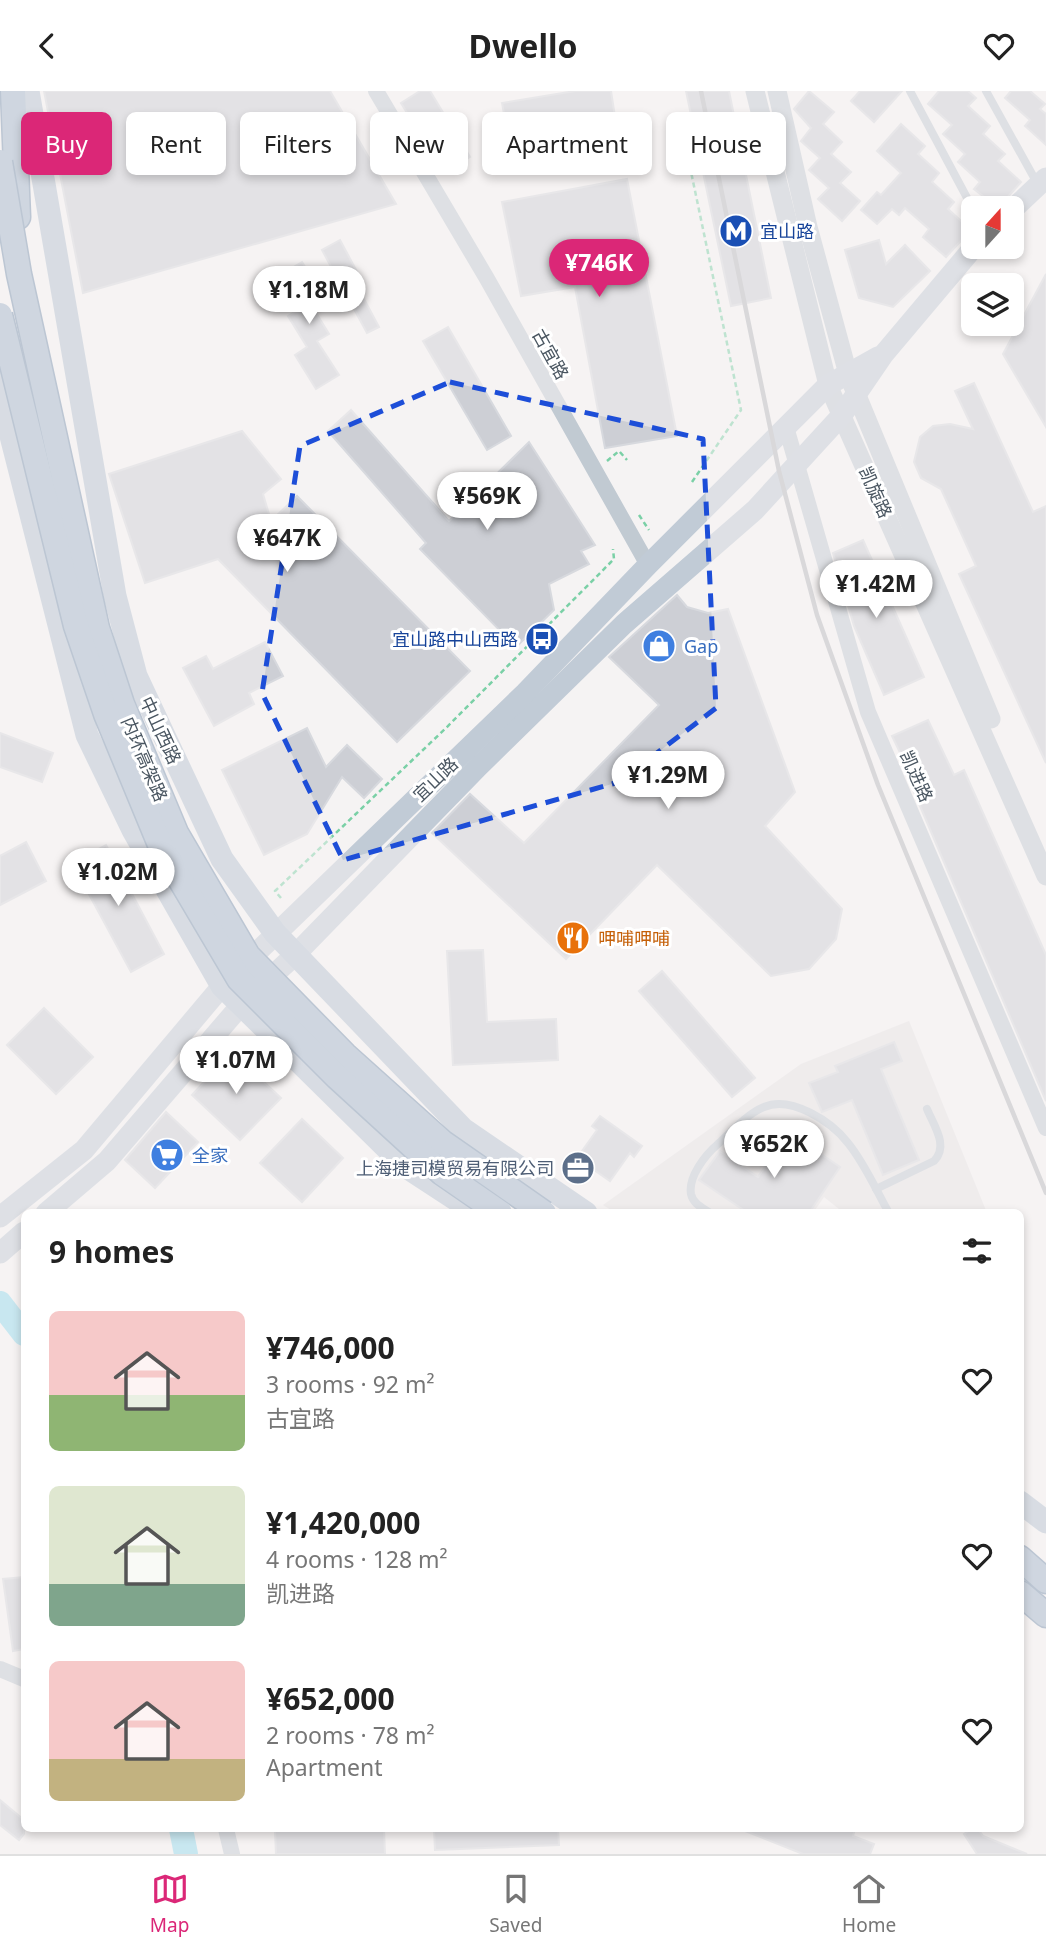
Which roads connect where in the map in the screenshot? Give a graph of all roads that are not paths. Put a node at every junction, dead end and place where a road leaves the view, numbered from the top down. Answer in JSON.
{"nodes":[{"id":1,"x":13,"y":91,"type":"edge"},
{"id":2,"x":28,"y":91,"type":"edge"},
{"id":3,"x":376,"y":91,"type":"edge"},
{"id":4,"x":755,"y":91,"type":"edge"},
{"id":5,"x":777,"y":91,"type":"edge"},
{"id":6,"x":986,"y":91,"type":"edge"},
{"id":7,"x":913,"y":93,"type":"edge"},
{"id":8,"x":0,"y":162,"type":"edge"},
{"id":9,"x":1042,"y":181,"type":"edge"},
{"id":10,"x":966,"y":196,"type":"edge"},
{"id":11,"x":1024,"y":198,"type":"edge"},
{"id":12,"x":964,"y":259,"type":"edge"},
{"id":13,"x":19,"y":274,"type":"junction"},
{"id":14,"x":0,"y":315,"type":"edge"},
{"id":15,"x":883,"y":355,"type":"junction"},
{"id":16,"x":848,"y":374,"type":"junction"},
{"id":17,"x":0,"y":377,"type":"edge"},
{"id":18,"x":828,"y":385,"type":"junction"},
{"id":19,"x":856,"y":394,"type":"junction"},
{"id":20,"x":842,"y":415,"type":"junction"},
{"id":21,"x":786,"y":427,"type":"junction"},
{"id":22,"x":5,"y":436,"type":"edge"},
{"id":23,"x":797,"y":464,"type":"junction"},
{"id":24,"x":648,"y":565,"type":"junction"},
{"id":25,"x":1046,"y":849,"type":"edge"},
{"id":26,"x":1046,"y":876,"type":"edge"},
{"id":27,"x":275,"y":933,"type":"junction"},
{"id":28,"x":295,"y":954,"type":"junction"},
{"id":29,"x":222,"y":986,"type":"junction"},
{"id":30,"x":241,"y":1005,"type":"junction"},
{"id":31,"x":927,"y":1109,"type":"dead end"},
{"id":32,"x":1046,"y":1128,"type":"edge"},
{"id":33,"x":876,"y":1189,"type":"junction"},
{"id":34,"x":51,"y":1209,"type":"edge"},
{"id":35,"x":471,"y":1209,"type":"edge"},
{"id":36,"x":494,"y":1209,"type":"edge"},
{"id":37,"x":538,"y":1209,"type":"edge"},
{"id":38,"x":580,"y":1209,"type":"edge"},
{"id":39,"x":704,"y":1209,"type":"edge"},
{"id":40,"x":887,"y":1209,"type":"edge"},
{"id":41,"x":0,"y":1217,"type":"edge"},
{"id":42,"x":21,"y":1235,"type":"edge"},
{"id":43,"x":3,"y":1250,"type":"edge"},
{"id":44,"x":1024,"y":1505,"type":"edge"},
{"id":45,"x":1046,"y":1522,"type":"edge"},
{"id":46,"x":1024,"y":1562,"type":"edge"},
{"id":47,"x":1024,"y":1570,"type":"edge"},
{"id":48,"x":1046,"y":1584,"type":"edge"},
{"id":49,"x":1024,"y":1596,"type":"edge"},
{"id":50,"x":1046,"y":1615,"type":"edge"},
{"id":51,"x":0,"y":1669,"type":"edge"},
{"id":52,"x":21,"y":1678,"type":"edge"},
{"id":53,"x":227,"y":1832,"type":"edge"},
{"id":54,"x":232,"y":1854,"type":"edge"}],
"edges":[{"from":1,"to":13,"type":"highway","bridge":true},
{"from":2,"to":27,"type":"main road","name":"中山西路"},
{"from":3,"to":24,"type":"street","name":"古宜路"},
{"from":4,"to":18,"type":"street","name":"凯旋路"},
{"from":5,"to":16,"type":"street","name":"凯旋路"},
{"from":6,"to":9,"type":"lane"},
{"from":7,"to":10,"type":"lane"},
{"from":8,"to":13,"type":"highway","name":"内环高架路","bridge":true},
{"from":9,"to":11,"type":"main road"},
{"from":12,"to":15,"type":"main road","name":"宜山路"},
{"from":13,"to":37,"type":"highway","name":"内环高架路","bridge":true},
{"from":14,"to":36,"type":"highway","name":"内环高架路","bridge":true},
{"from":15,"to":16,"type":"main road","name":"宜山路"},
{"from":15,"to":19,"type":"main road","name":"宜山路"},
{"from":16,"to":18,"type":"main road","name":"宜山路"},
{"from":16,"to":19,"type":"street","name":"凯旋路"},
{"from":17,"to":22,"type":"main road"},
{"from":18,"to":20,"type":"street","name":"凯旋路"},
{"from":18,"to":21,"type":"main road","name":"宜山路"},
{"from":19,"to":20,"type":"main road","name":"宜山路"},
{"from":19,"to":25,"type":"street","name":"凯旋路"},
{"from":20,"to":23,"type":"main road","name":"宜山路"},
{"from":20,"to":26,"type":"street","name":"凯旋路"},
{"from":21,"to":23,"type":"street","name":"凯进路"},
{"from":21,"to":24,"type":"main road","name":"宜山路"},
{"from":22,"to":29,"type":"main road"},
{"from":23,"to":28,"type":"main road","name":"宜山路"},
{"from":23,"to":32,"type":"street","name":"凯进路"},
{"from":24,"to":27,"type":"main road","name":"宜山路"},
{"from":27,"to":28,"type":"main road","name":"中山西路"},
{"from":27,"to":29,"type":"main road","name":"宜山路"},
{"from":28,"to":30,"type":"main road","name":"宜山路"},
{"from":28,"to":38,"type":"main road","name":"中山西路"},
{"from":29,"to":30,"type":"main road"},
{"from":29,"to":41,"type":"main road","name":"宜山路"},
{"from":30,"to":34,"type":"main road","name":"宜山路"},
{"from":30,"to":35,"type":"main road"},
{"from":31,"to":33,"type":"lane"},
{"from":33,"to":39,"type":"lane"},
{"from":33,"to":40,"type":"lane"},
{"from":42,"to":43,"type":"main road"},
{"from":44,"to":45,"type":"main road"},
{"from":46,"to":48,"type":"highway"},
{"from":47,"to":48,"type":"main road"},
{"from":49,"to":50,"type":"highway"},
{"from":51,"to":52,"type":"street"},
{"from":53,"to":54,"type":"street"}]}
